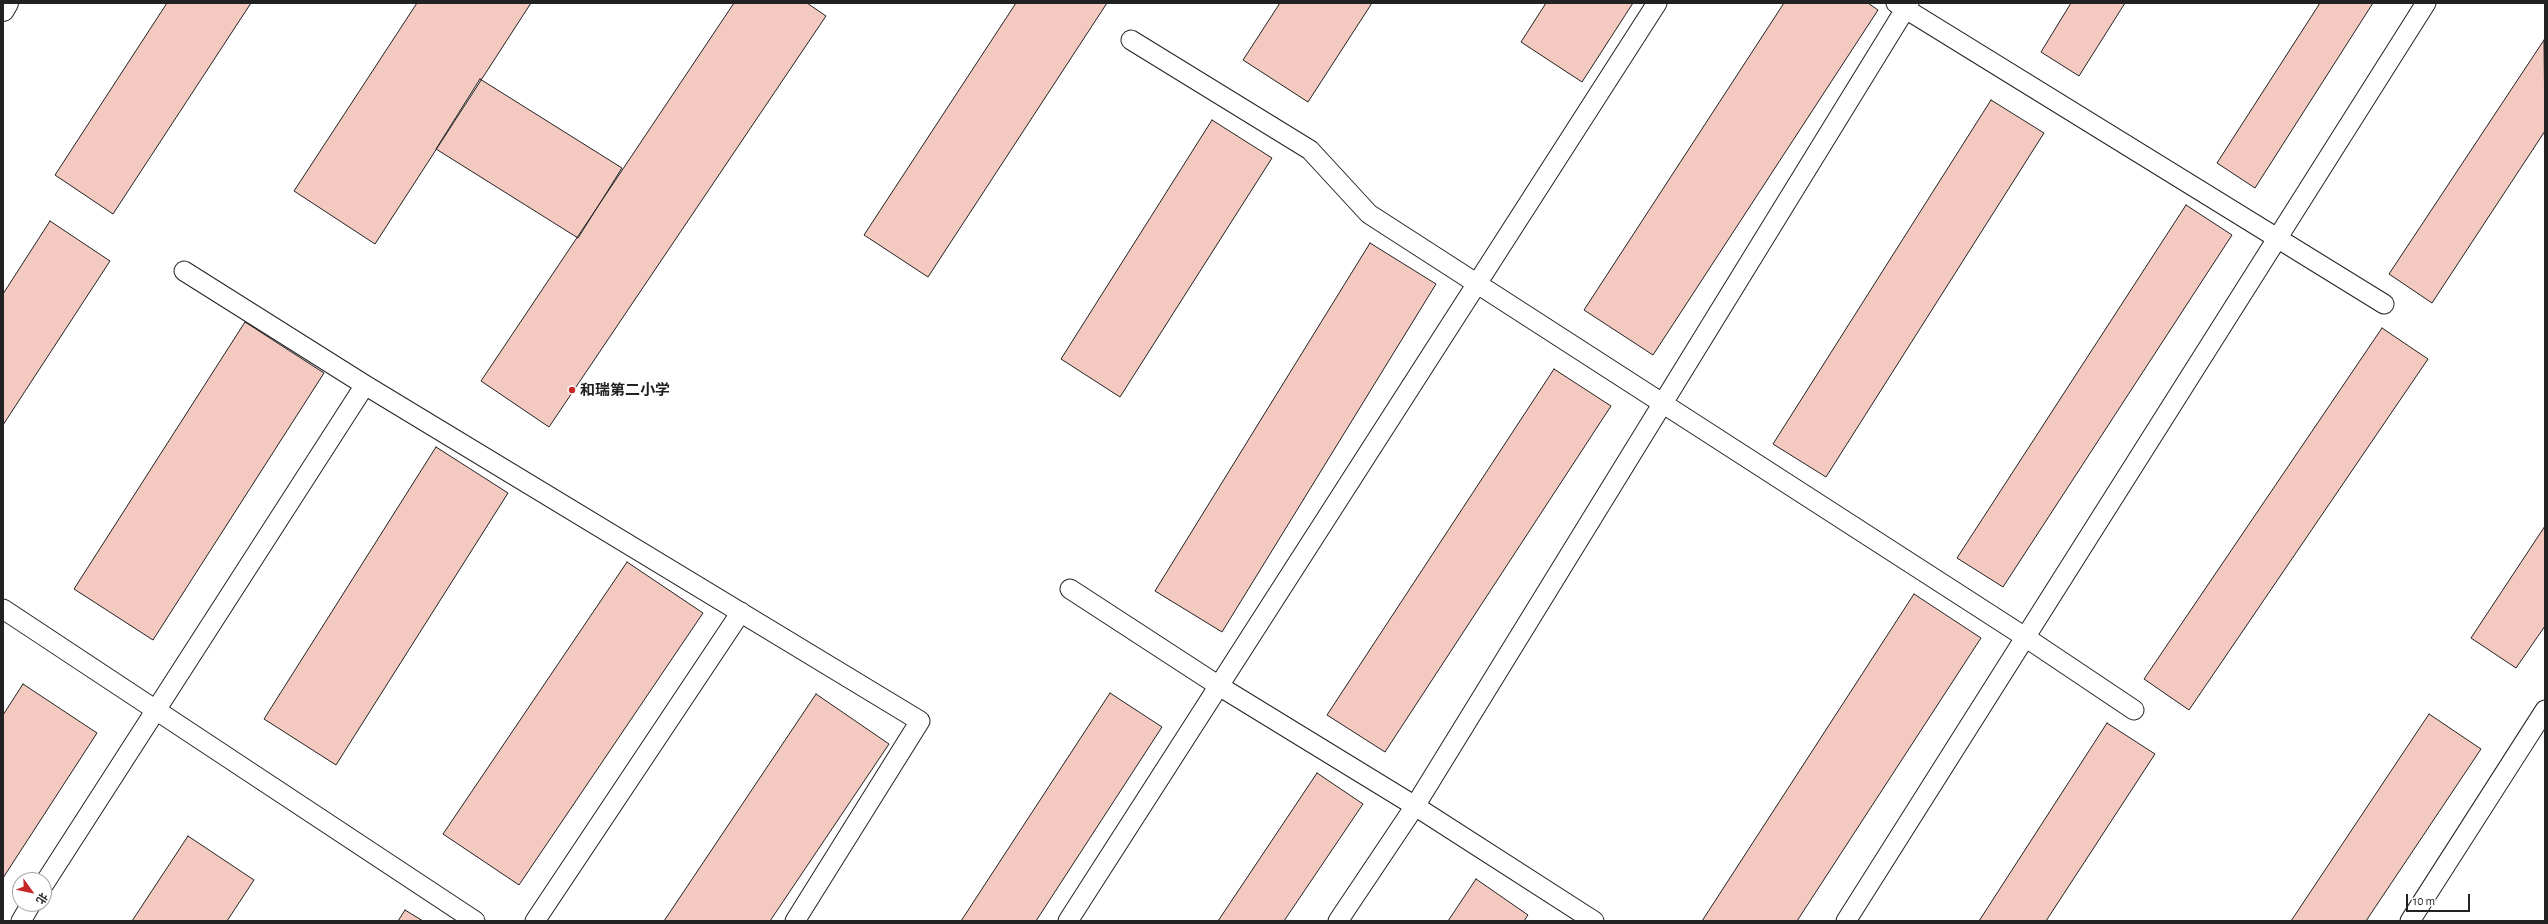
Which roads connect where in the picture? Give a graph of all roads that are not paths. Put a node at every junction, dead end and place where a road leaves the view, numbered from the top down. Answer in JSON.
{"nodes":[{"id":1,"x":7,"y":3,"type":"edge"},
{"id":2,"x":1657,"y":3,"type":"edge"},
{"id":3,"x":2426,"y":3,"type":"edge"},
{"id":4,"x":1903,"y":5,"type":"edge"},
{"id":5,"x":3,"y":10,"type":"edge"},
{"id":6,"x":1131,"y":40,"type":"dead end"},
{"id":7,"x":2276,"y":239,"type":"junction"},
{"id":8,"x":184,"y":271,"type":"dead end"},
{"id":9,"x":1477,"y":284,"type":"junction"},
{"id":10,"x":2384,"y":304,"type":"dead end"},
{"id":11,"x":365,"y":385,"type":"junction"},
{"id":12,"x":1661,"y":402,"type":"junction"},
{"id":13,"x":1070,"y":589,"type":"dead end"},
{"id":14,"x":3,"y":608,"type":"edge"},
{"id":15,"x":741,"y":612,"type":"junction"},
{"id":16,"x":2025,"y":637,"type":"junction"},
{"id":17,"x":1219,"y":686,"type":"junction"},
{"id":18,"x":155,"y":709,"type":"junction"},
{"id":19,"x":2134,"y":710,"type":"dead end"},
{"id":20,"x":2545,"y":710,"type":"edge"},
{"id":21,"x":1415,"y":806,"type":"junction"},
{"id":22,"x":52,"y":872,"type":"edge"},
{"id":23,"x":26,"y":912,"type":"edge"},
{"id":24,"x":1588,"y":919,"type":"edge"},
{"id":25,"x":20,"y":921,"type":"edge"},
{"id":26,"x":476,"y":921,"type":"edge"},
{"id":27,"x":535,"y":921,"type":"edge"},
{"id":28,"x":795,"y":921,"type":"edge"},
{"id":29,"x":1068,"y":921,"type":"edge"},
{"id":30,"x":1338,"y":921,"type":"edge"},
{"id":31,"x":1846,"y":921,"type":"edge"},
{"id":32,"x":2410,"y":921,"type":"edge"}],
"edges":[{"from":1,"to":5,"type":"street"},
{"from":2,"to":9,"type":"lane"},
{"from":3,"to":7,"type":"lane"},
{"from":4,"to":7,"type":"lane"},
{"from":4,"to":12,"type":"lane"},
{"from":6,"to":9,"type":"lane"},
{"from":7,"to":10,"type":"lane"},
{"from":7,"to":16,"type":"lane"},
{"from":8,"to":11,"type":"lane"},
{"from":9,"to":12,"type":"lane"},
{"from":9,"to":17,"type":"lane"},
{"from":11,"to":15,"type":"lane"},
{"from":11,"to":18,"type":"lane"},
{"from":12,"to":16,"type":"lane"},
{"from":12,"to":21,"type":"lane"},
{"from":13,"to":17,"type":"lane"},
{"from":14,"to":18,"type":"lane"},
{"from":15,"to":27,"type":"lane"},
{"from":15,"to":28,"type":"lane"},
{"from":16,"to":19,"type":"lane"},
{"from":16,"to":31,"type":"lane"},
{"from":17,"to":21,"type":"lane"},
{"from":17,"to":29,"type":"lane"},
{"from":18,"to":22,"type":"lane"},
{"from":18,"to":26,"type":"lane"},
{"from":20,"to":32,"type":"lane"},
{"from":21,"to":24,"type":"lane"},
{"from":21,"to":30,"type":"lane"},
{"from":23,"to":25,"type":"lane"}]}
